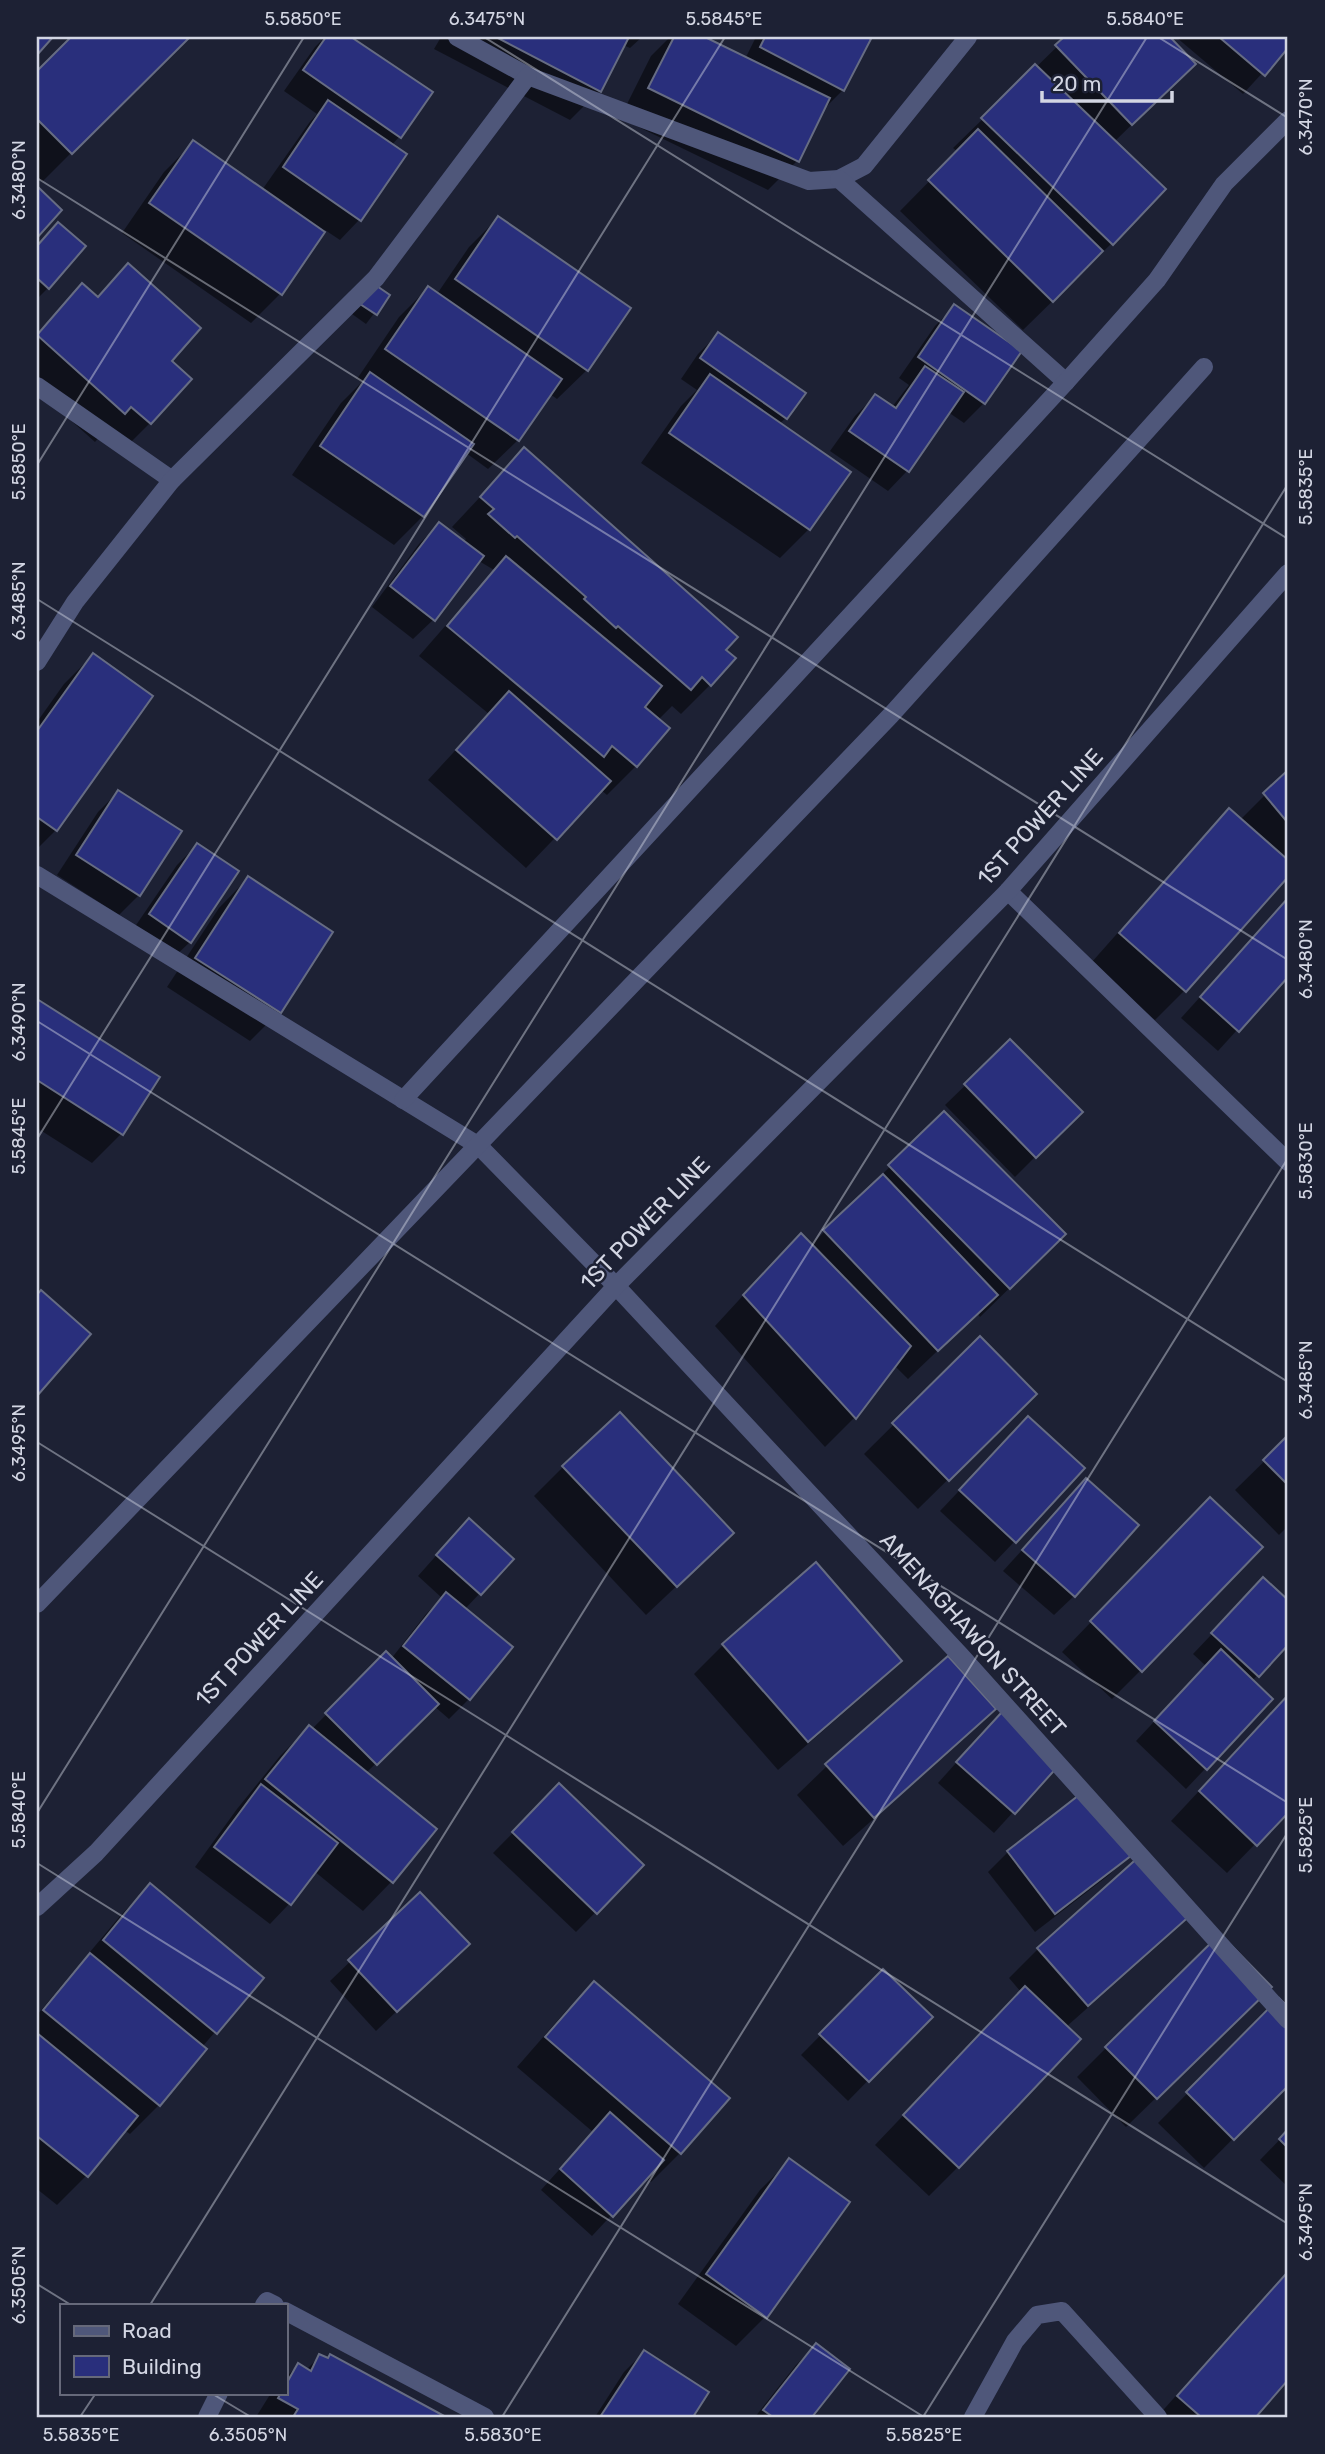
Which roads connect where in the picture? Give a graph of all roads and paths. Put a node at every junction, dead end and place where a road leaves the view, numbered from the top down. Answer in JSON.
{"nodes":[{"id":1,"x":457,"y":37,"type":"edge"},
{"id":2,"x":968,"y":37,"type":"edge"},
{"id":3,"x":528,"y":76,"type":"junction"},
{"id":4,"x":1288,"y":120,"type":"edge"},
{"id":5,"x":839,"y":179,"type":"junction"},
{"id":6,"x":1204,"y":368,"type":"dead end"},
{"id":7,"x":1066,"y":382,"type":"junction"},
{"id":8,"x":37,"y":386,"type":"edge"},
{"id":9,"x":172,"y":480,"type":"junction"},
{"id":10,"x":1288,"y":573,"type":"edge"},
{"id":11,"x":37,"y":662,"type":"edge"},
{"id":12,"x":37,"y":875,"type":"edge"},
{"id":13,"x":1008,"y":891,"type":"junction"},
{"id":14,"x":403,"y":1100,"type":"junction"},
{"id":15,"x":479,"y":1146,"type":"junction"},
{"id":16,"x":1288,"y":1162,"type":"edge"},
{"id":17,"x":616,"y":1286,"type":"junction"},
{"id":18,"x":37,"y":1604,"type":"edge"},
{"id":19,"x":37,"y":1907,"type":"edge"},
{"id":20,"x":1288,"y":2020,"type":"edge"},
{"id":21,"x":287,"y":2312,"type":"edge"},
{"id":22,"x":218,"y":2394,"type":"edge"},
{"id":23,"x":206,"y":2417,"type":"edge"},
{"id":24,"x":485,"y":2417,"type":"edge"},
{"id":25,"x":974,"y":2417,"type":"edge"},
{"id":26,"x":1158,"y":2417,"type":"edge"}],
"edges":[{"from":1,"to":3,"type":"street"},
{"from":2,"to":5,"type":"street"},
{"from":3,"to":5,"type":"street"},
{"from":3,"to":9,"type":"street"},
{"from":4,"to":7,"type":"street"},
{"from":5,"to":7,"type":"street"},
{"from":6,"to":15,"type":"street"},
{"from":7,"to":14,"type":"street"},
{"from":8,"to":9,"type":"street"},
{"from":9,"to":11,"type":"street"},
{"from":10,"to":13,"type":"street","name":"1ST POWER LINE"},
{"from":12,"to":14,"type":"street","name":"AMENAGHAWON STREET"},
{"from":13,"to":16,"type":"street"},
{"from":13,"to":17,"type":"street","name":"1ST POWER LINE"},
{"from":14,"to":15,"type":"street","name":"AMENAGHAWON STREET"},
{"from":15,"to":17,"type":"street","name":"AMENAGHAWON STREET"},
{"from":15,"to":18,"type":"street"},
{"from":17,"to":19,"type":"street","name":"1ST POWER LINE"},
{"from":17,"to":20,"type":"street","name":"AMENAGHAWON STREET"},
{"from":21,"to":24,"type":"street"},
{"from":22,"to":23,"type":"street"},
{"from":25,"to":26,"type":"street"}]}
